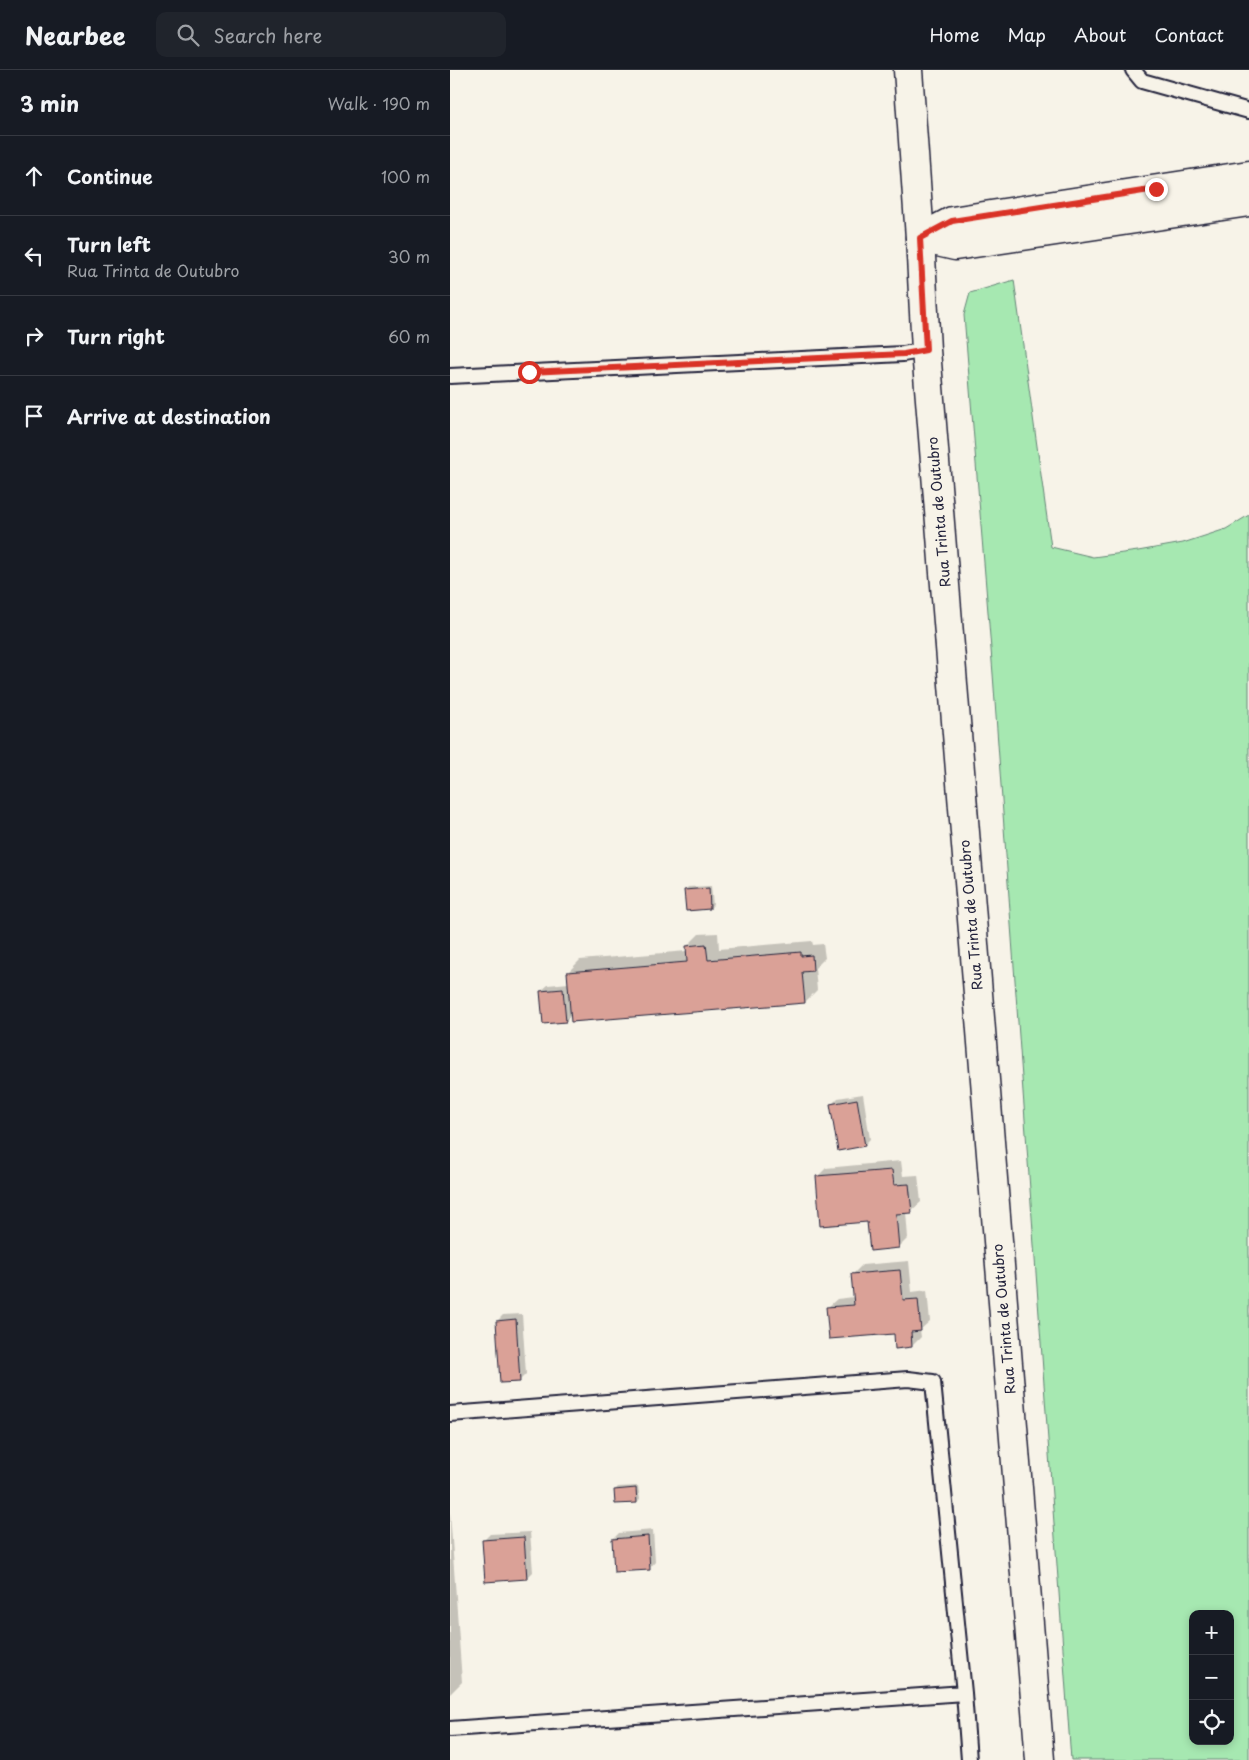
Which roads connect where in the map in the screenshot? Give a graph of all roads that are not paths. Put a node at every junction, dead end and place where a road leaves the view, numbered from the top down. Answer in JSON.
{"nodes":[{"id":1,"x":908,"y":70,"type":"edge"},
{"id":2,"x":1133,"y":70,"type":"edge"},
{"id":3,"x":1249,"y":111,"type":"edge"},
{"id":4,"x":1249,"y":175,"type":"edge"},
{"id":5,"x":1249,"y":202,"type":"edge"},
{"id":6,"x":920,"y":238,"type":"junction"},
{"id":7,"x":926,"y":350,"type":"junction"},
{"id":8,"x":450,"y":376,"type":"edge"},
{"id":9,"x":450,"y":1414,"type":"edge"},
{"id":10,"x":964,"y":1693,"type":"junction"},
{"id":11,"x":450,"y":1728,"type":"edge"},
{"id":12,"x":969,"y":1760,"type":"edge"},
{"id":13,"x":1040,"y":1760,"type":"edge"}],
"edges":[{"from":1,"to":6,"type":"street","name":"Rua Trinta de Outubro"},
{"from":2,"to":3,"type":"lane"},
{"from":4,"to":6,"type":"street"},
{"from":5,"to":6,"type":"street"},
{"from":6,"to":7,"type":"street","name":"Rua Trinta de Outubro"},
{"from":7,"to":8,"type":"lane"},
{"from":7,"to":13,"type":"street","name":"Rua Trinta de Outubro"},
{"from":9,"to":10,"type":"lane"},
{"from":10,"to":11,"type":"lane"},
{"from":10,"to":12,"type":"lane"}]}
